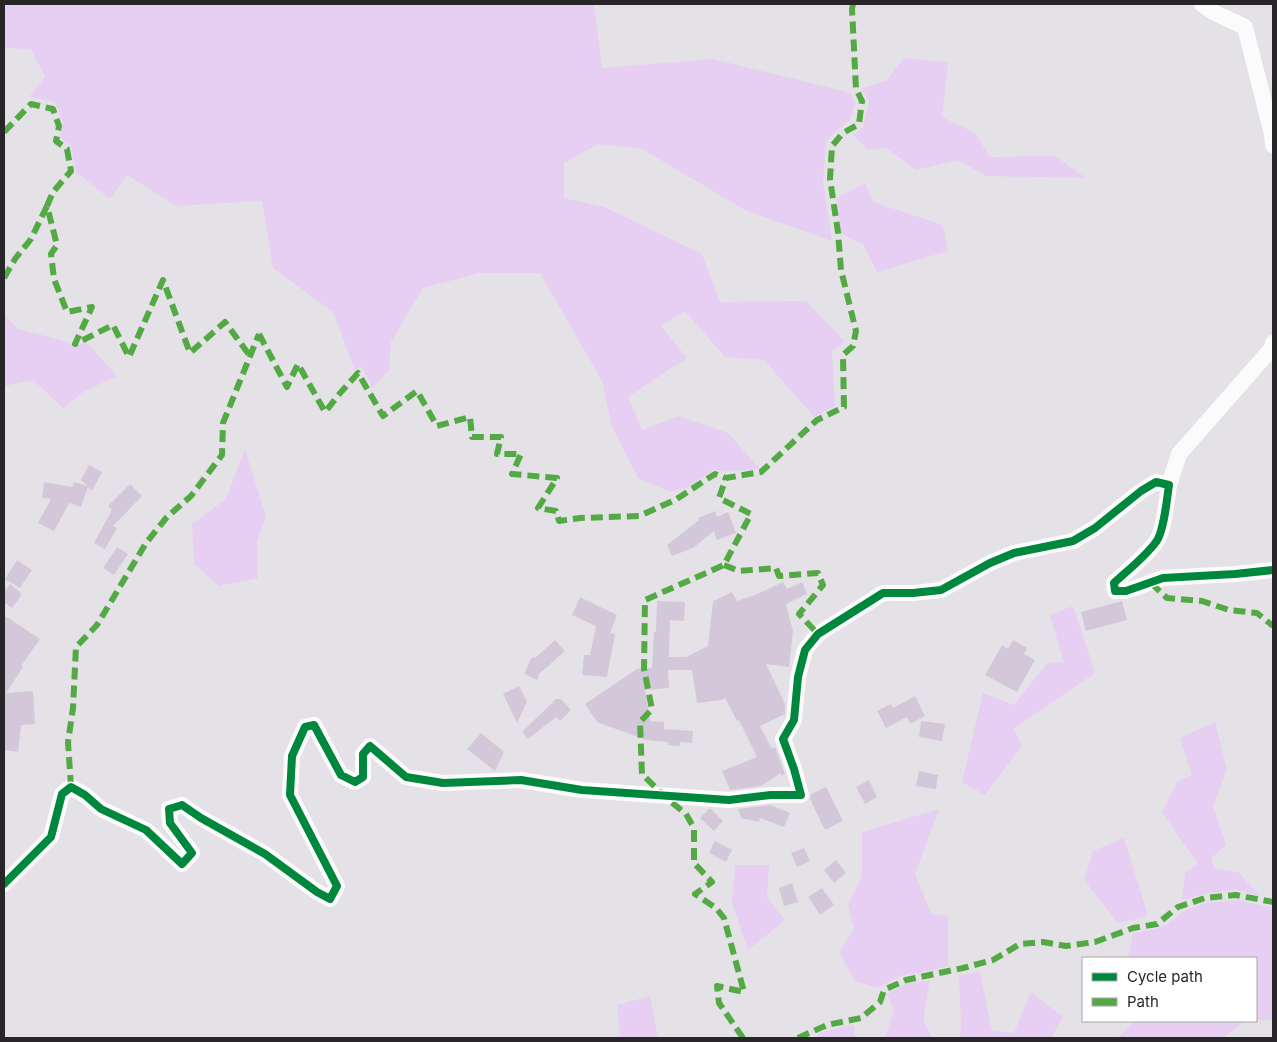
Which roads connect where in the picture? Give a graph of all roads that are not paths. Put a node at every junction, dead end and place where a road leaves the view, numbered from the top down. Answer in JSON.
{"nodes":[{"id":1,"x":1202,"y":4,"type":"edge"},
{"id":2,"x":1273,"y":145,"type":"edge"},
{"id":3,"x":1273,"y":343,"type":"edge"},
{"id":4,"x":1169,"y":485,"type":"junction"},
{"id":5,"x":1273,"y":570,"type":"edge"},
{"id":6,"x":4,"y":884,"type":"edge"}],
"edges":[{"from":1,"to":2,"type":"street"},
{"from":3,"to":4,"type":"street"},
{"from":4,"to":5,"type":"street"},
{"from":4,"to":6,"type":"street"}]}
